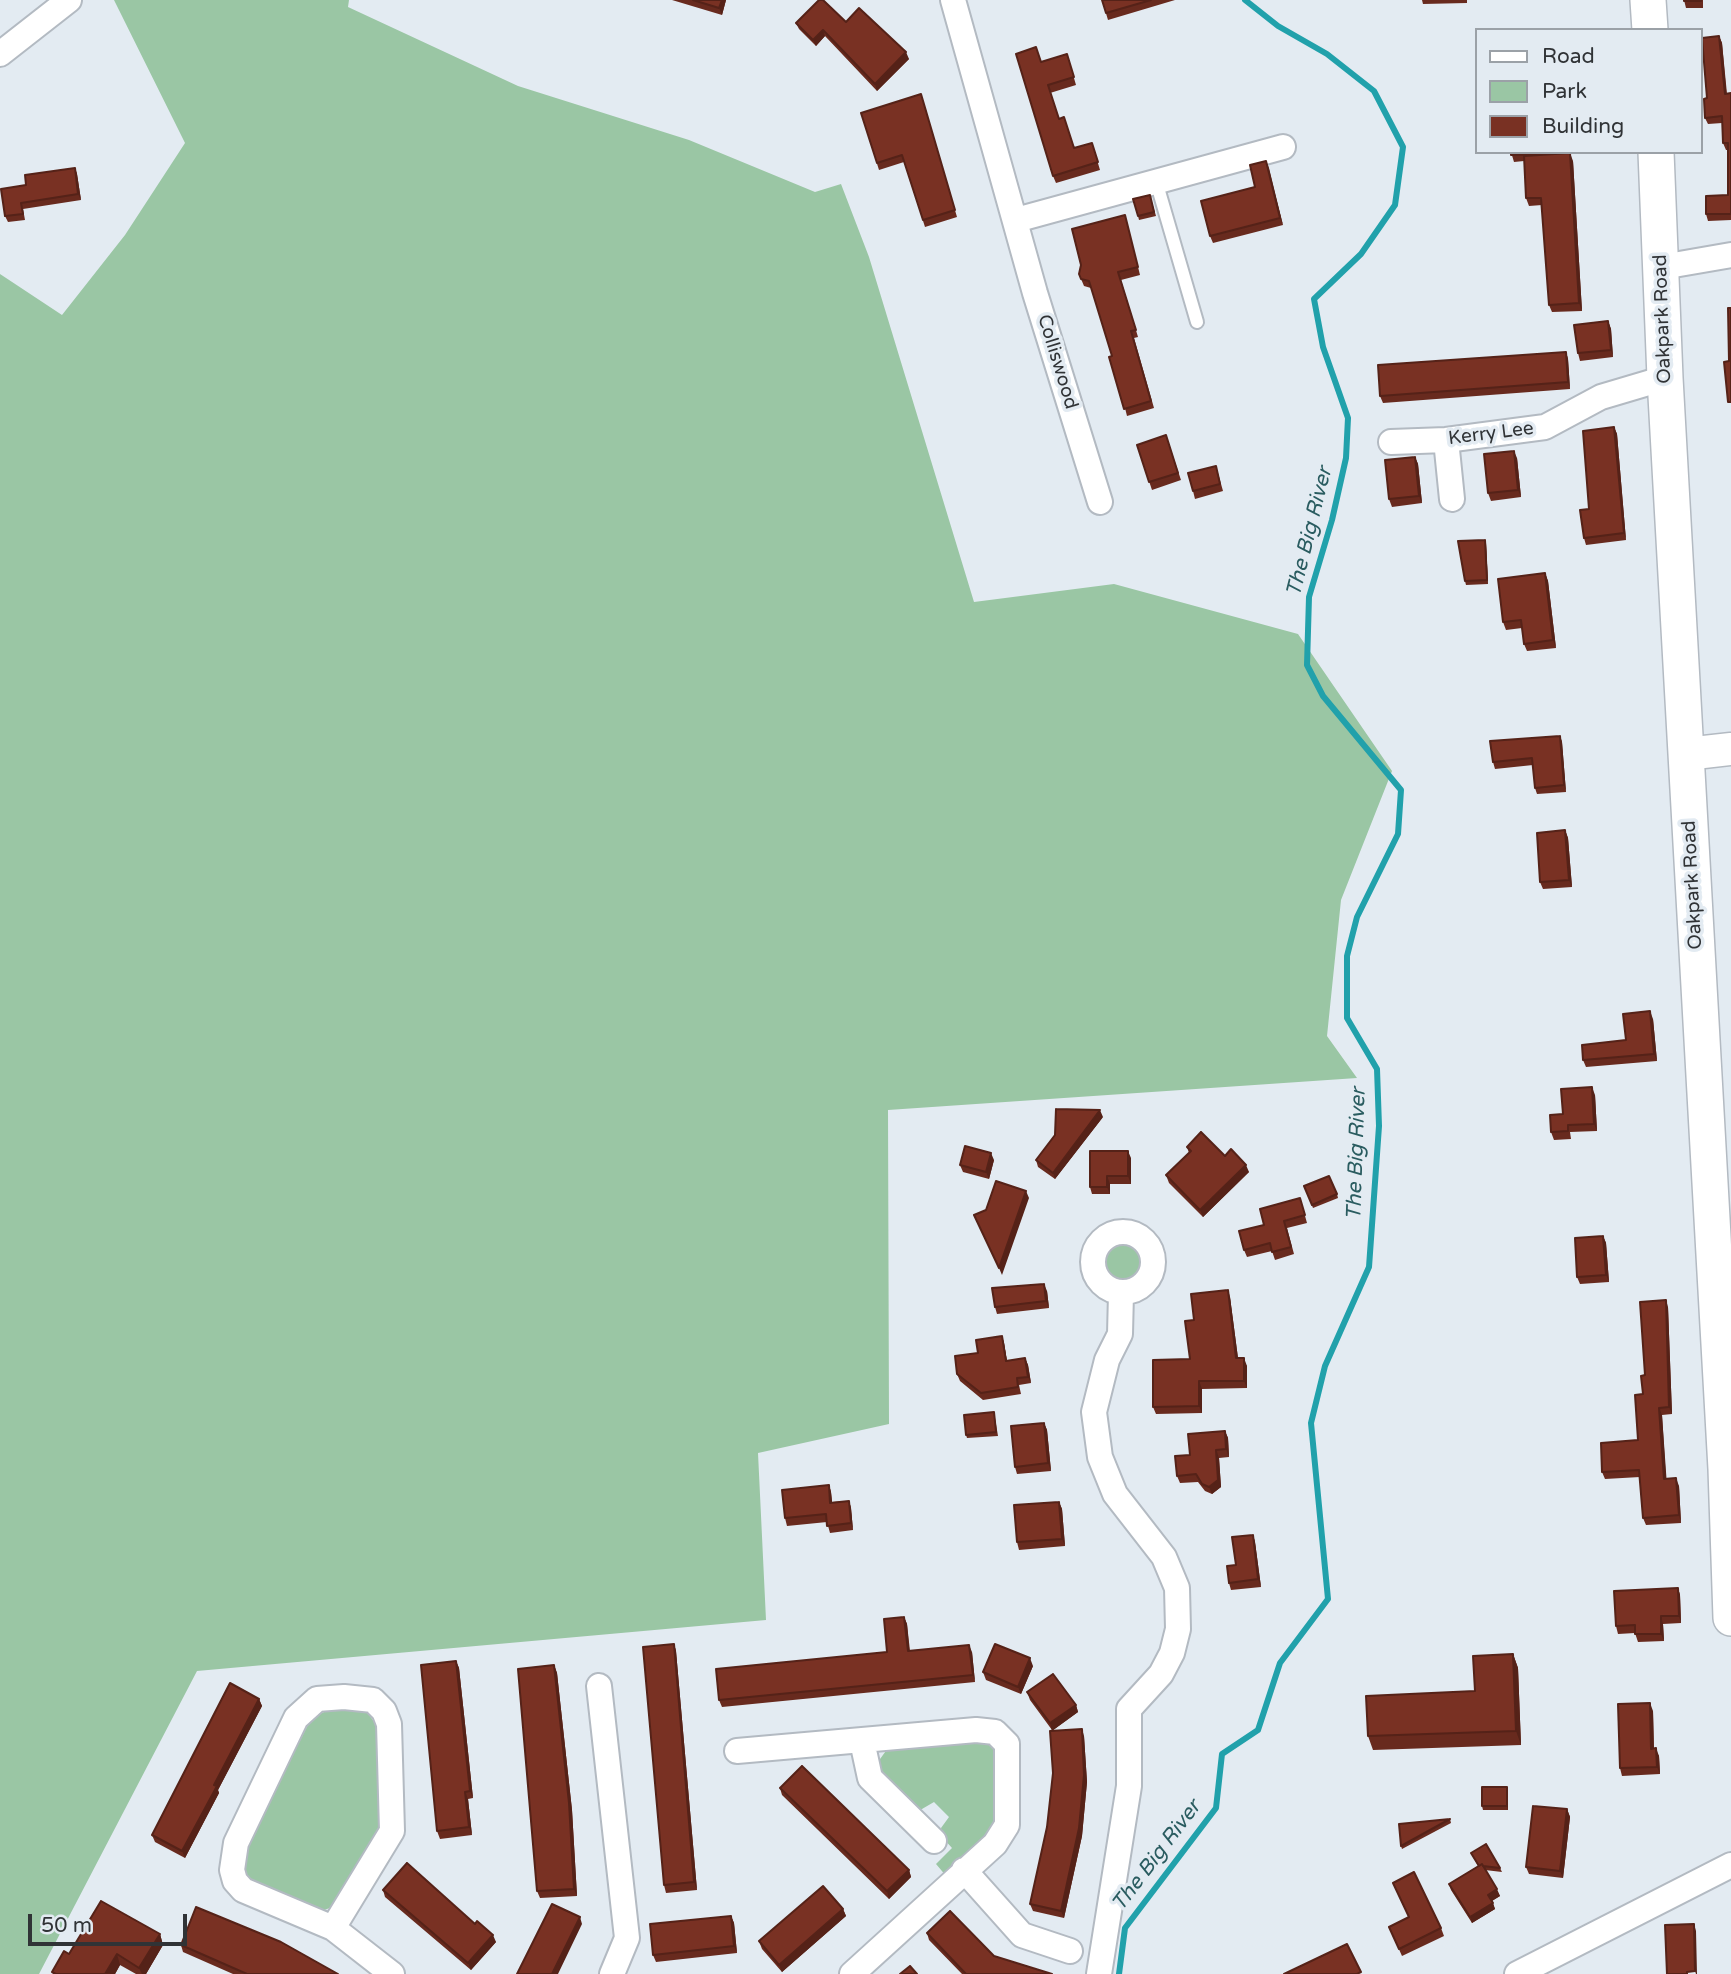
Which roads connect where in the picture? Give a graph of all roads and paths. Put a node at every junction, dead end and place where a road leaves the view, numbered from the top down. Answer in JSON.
{"nodes":[{"id":1,"x":69,"y":0,"type":"edge"},
{"id":2,"x":953,"y":0,"type":"edge"},
{"id":3,"x":1648,"y":0,"type":"edge"},
{"id":4,"x":1650,"y":28,"type":"edge"},
{"id":5,"x":0,"y":54,"type":"edge"},
{"id":6,"x":1283,"y":147,"type":"dead end"},
{"id":7,"x":1656,"y":154,"type":"edge"},
{"id":8,"x":1156,"y":181,"type":"junction"},
{"id":9,"x":1016,"y":220,"type":"junction"},
{"id":10,"x":1731,"y":256,"type":"edge"},
{"id":11,"x":1662,"y":267,"type":"junction"},
{"id":12,"x":1197,"y":322,"type":"dead end"},
{"id":13,"x":1665,"y":378,"type":"junction"},
{"id":14,"x":1446,"y":440,"type":"junction"},
{"id":15,"x":1391,"y":442,"type":"dead end"},
{"id":16,"x":1452,"y":499,"type":"dead end"},
{"id":17,"x":1100,"y":502,"type":"dead end"},
{"id":18,"x":1731,"y":749,"type":"edge"},
{"id":19,"x":1686,"y":754,"type":"junction"},
{"id":20,"x":1723,"y":1258,"type":"edge"},
{"id":21,"x":1121,"y":1293,"type":"dead end"},
{"id":22,"x":1729,"y":1469,"type":"edge"},
{"id":23,"x":1731,"y":1618,"type":"edge"},
{"id":24,"x":600,"y":1686,"type":"dead end"},
{"id":25,"x":862,"y":1741,"type":"junction"},
{"id":26,"x":737,"y":1751,"type":"dead end"},
{"id":27,"x":934,"y":1841,"type":"dead end"},
{"id":28,"x":1731,"y":1865,"type":"edge"},
{"id":29,"x":964,"y":1870,"type":"junction"},
{"id":30,"x":334,"y":1928,"type":"junction"},
{"id":31,"x":1070,"y":1951,"type":"dead end"},
{"id":32,"x":392,"y":1974,"type":"edge"},
{"id":33,"x":612,"y":1974,"type":"edge"},
{"id":34,"x":852,"y":1974,"type":"edge"},
{"id":35,"x":1099,"y":1974,"type":"edge"},
{"id":36,"x":1517,"y":1974,"type":"edge"}],
"edges":[{"from":1,"to":5,"type":"street"},
{"from":2,"to":9,"type":"street","name":"Colliswood"},
{"from":3,"to":4,"type":"main road"},
{"from":6,"to":8,"type":"street"},
{"from":7,"to":11,"type":"main road","name":"Oakpark Road"},
{"from":8,"to":9,"type":"street"},
{"from":8,"to":12,"type":"lane"},
{"from":9,"to":17,"type":"street","name":"Colliswood"},
{"from":10,"to":11,"type":"street"},
{"from":11,"to":13,"type":"main road","name":"Oakpark Road"},
{"from":13,"to":14,"type":"street","name":"Kerry Lee"},
{"from":13,"to":19,"type":"main road","name":"Oakpark Road"},
{"from":14,"to":15,"type":"street","name":"Kerry Lee"},
{"from":14,"to":16,"type":"street"},
{"from":18,"to":19,"type":"street"},
{"from":19,"to":20,"type":"main road","name":"Oakpark Road"},
{"from":20,"to":22,"type":"main road","name":"Oakpark Road"},
{"from":21,"to":35,"type":"street"},
{"from":22,"to":23,"type":"main road","name":"Oakpark Road"},
{"from":24,"to":33,"type":"street"},
{"from":25,"to":26,"type":"street"},
{"from":25,"to":27,"type":"street"},
{"from":25,"to":29,"type":"street"},
{"from":28,"to":36,"type":"street"},
{"from":29,"to":31,"type":"street"},
{"from":29,"to":34,"type":"street"},
{"from":30,"to":30,"type":"street"},
{"from":30,"to":32,"type":"street"}]}
